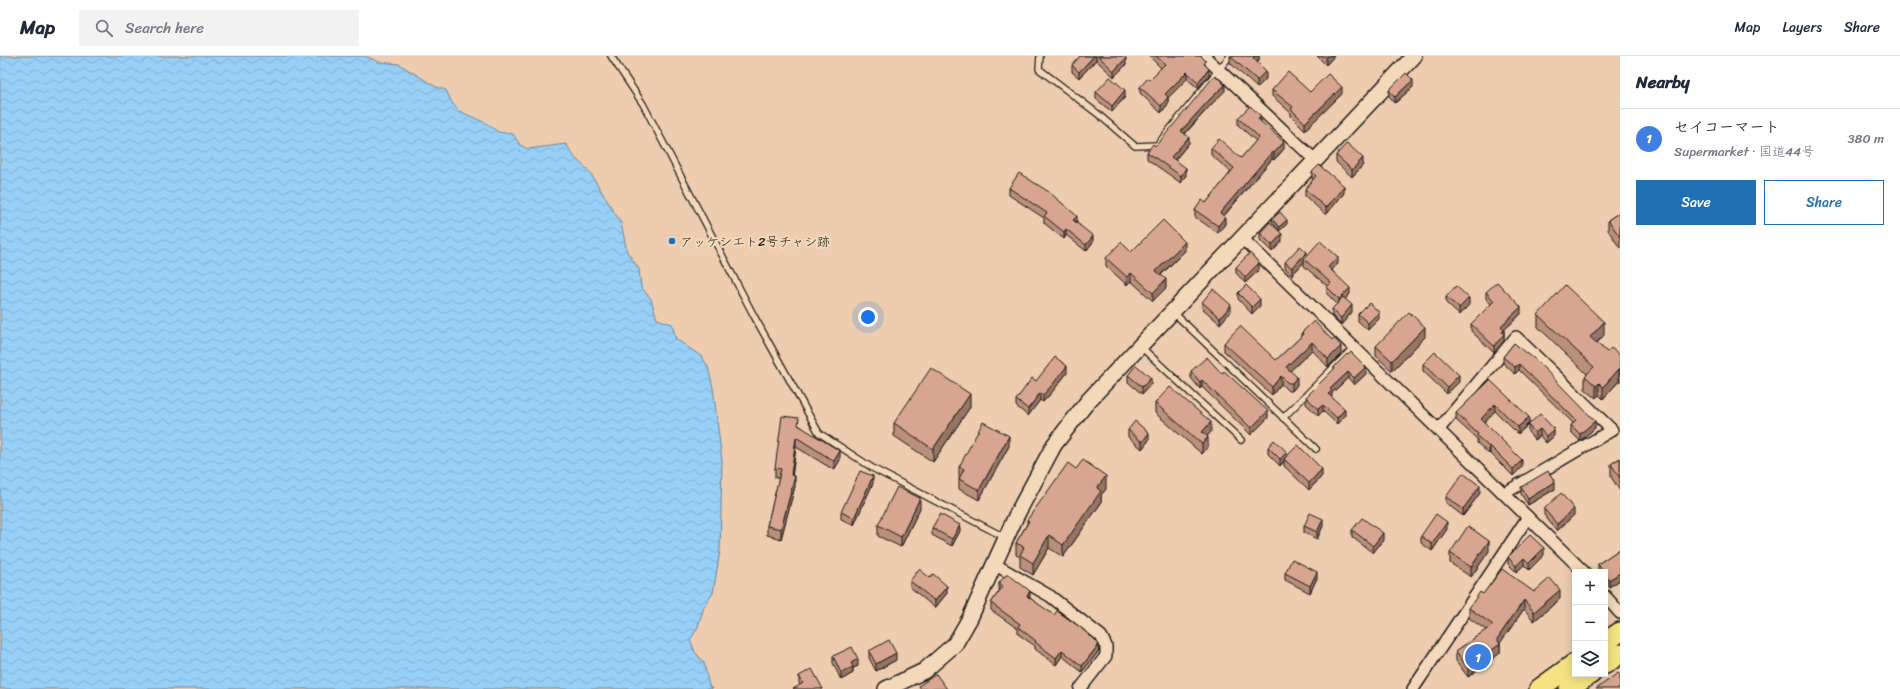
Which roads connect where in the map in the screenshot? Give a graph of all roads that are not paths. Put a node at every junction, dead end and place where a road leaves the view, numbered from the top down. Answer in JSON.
{"nodes":[{"id":1,"x":611,"y":56,"type":"edge"},
{"id":2,"x":1040,"y":56,"type":"edge"},
{"id":3,"x":1204,"y":56,"type":"edge"},
{"id":4,"x":1230,"y":56,"type":"edge"},
{"id":5,"x":1409,"y":59,"type":"edge"},
{"id":6,"x":1218,"y":70,"type":"junction"},
{"id":7,"x":1316,"y":161,"type":"junction"},
{"id":8,"x":1242,"y":238,"type":"junction"},
{"id":9,"x":1173,"y":312,"type":"junction"},
{"id":10,"x":1140,"y":346,"type":"junction"},
{"id":11,"x":1354,"y":347,"type":"junction"},
{"id":12,"x":1283,"y":418,"type":"junction"},
{"id":13,"x":1439,"y":429,"type":"junction"},
{"id":14,"x":1241,"y":440,"type":"dead end"},
{"id":15,"x":1316,"y":449,"type":"dead end"},
{"id":16,"x":1505,"y":493,"type":"junction"},
{"id":17,"x":1528,"y":517,"type":"junction"},
{"id":18,"x":1006,"y":538,"type":"junction"},
{"id":19,"x":994,"y":564,"type":"junction"},
{"id":20,"x":1581,"y":569,"type":"edge"},
{"id":21,"x":1608,"y":599,"type":"edge"},
{"id":22,"x":1620,"y":613,"type":"edge"},
{"id":23,"x":1620,"y":632,"type":"edge"},
{"id":24,"x":1606,"y":641,"type":"edge"},
{"id":25,"x":1620,"y":654,"type":"edge"},
{"id":26,"x":1608,"y":662,"type":"edge"},
{"id":27,"x":1572,"y":665,"type":"edge"},
{"id":28,"x":1587,"y":677,"type":"edge"},
{"id":29,"x":886,"y":689,"type":"edge"},
{"id":30,"x":1080,"y":689,"type":"edge"},
{"id":31,"x":1413,"y":689,"type":"edge"},
{"id":32,"x":1538,"y":689,"type":"edge"},
{"id":33,"x":1569,"y":689,"type":"edge"}],
"edges":[{"from":1,"to":18,"type":"lane"},
{"from":2,"to":6,"type":"lane"},
{"from":3,"to":6,"type":"street"},
{"from":4,"to":6,"type":"lane"},
{"from":5,"to":7,"type":"street"},
{"from":6,"to":7,"type":"street"},
{"from":7,"to":8,"type":"street"},
{"from":8,"to":9,"type":"street"},
{"from":8,"to":11,"type":"street"},
{"from":9,"to":10,"type":"street"},
{"from":9,"to":12,"type":"lane"},
{"from":10,"to":14,"type":"lane"},
{"from":10,"to":18,"type":"street"},
{"from":11,"to":12,"type":"lane"},
{"from":11,"to":13,"type":"street"},
{"from":12,"to":15,"type":"lane"},
{"from":13,"to":16,"type":"street"},
{"from":13,"to":16,"type":"street"},
{"from":16,"to":17,"type":"street"},
{"from":17,"to":20,"type":"street"},
{"from":17,"to":31,"type":"street"},
{"from":18,"to":19,"type":"street"},
{"from":19,"to":29,"type":"street"},
{"from":19,"to":30,"type":"street"},
{"from":21,"to":22,"type":"street"},
{"from":23,"to":24,"type":"highway"},
{"from":25,"to":26,"type":"highway"},
{"from":27,"to":32,"type":"highway"},
{"from":28,"to":33,"type":"highway"}]}
